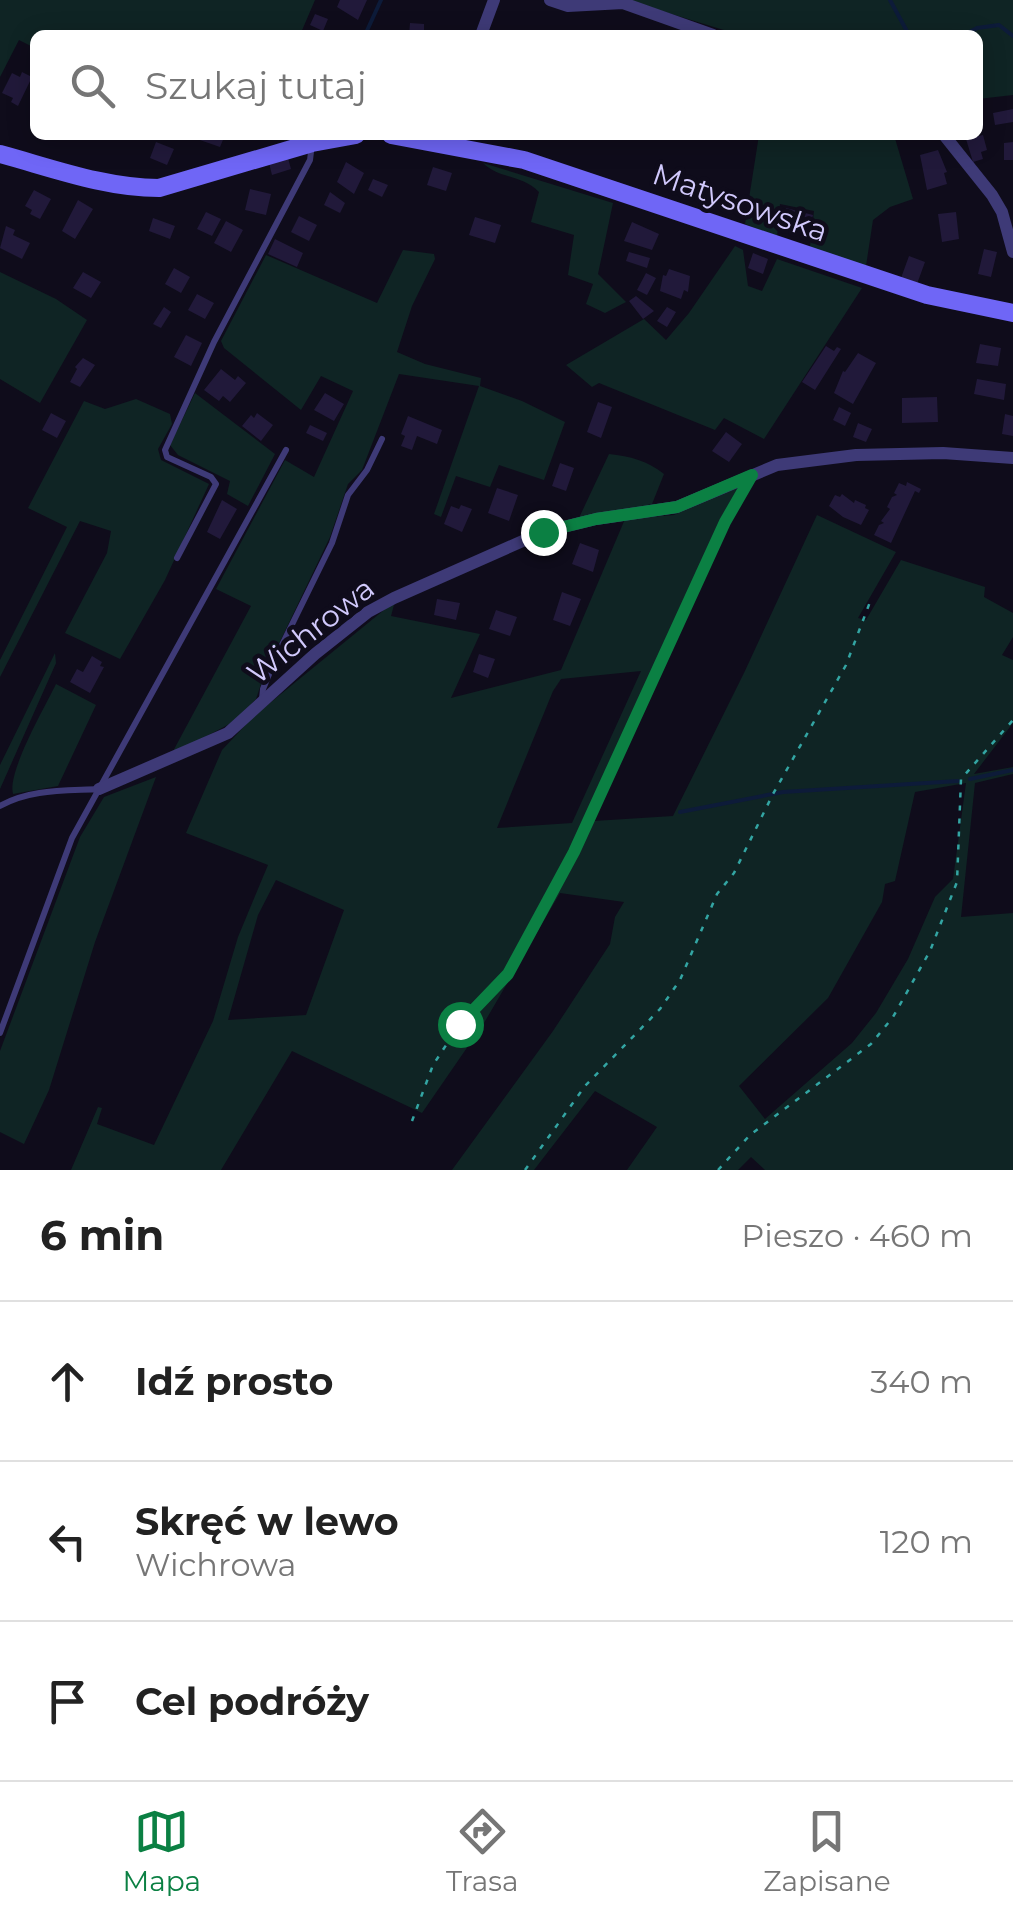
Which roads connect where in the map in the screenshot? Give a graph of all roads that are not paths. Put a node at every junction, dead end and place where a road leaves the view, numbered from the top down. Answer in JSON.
{"nodes":[{"id":1,"x":494,"y":0,"type":"edge"},
{"id":2,"x":550,"y":0,"type":"edge"},
{"id":3,"x":483,"y":30,"type":"edge"},
{"id":4,"x":699,"y":30,"type":"edge"},
{"id":5,"x":328,"y":140,"type":"edge"},
{"id":6,"x":447,"y":140,"type":"edge"},
{"id":7,"x":948,"y":140,"type":"edge"},
{"id":8,"x":312,"y":143,"type":"junction"},
{"id":9,"x":0,"y":154,"type":"edge"},
{"id":10,"x":1013,"y":252,"type":"edge"},
{"id":11,"x":1013,"y":313,"type":"edge"},
{"id":12,"x":382,"y":439,"type":"dead end"},
{"id":13,"x":286,"y":450,"type":"dead end"},
{"id":14,"x":1013,"y":458,"type":"edge"},
{"id":15,"x":177,"y":558,"type":"dead end"},
{"id":16,"x":262,"y":700,"type":"junction"},
{"id":17,"x":99,"y":790,"type":"junction"},
{"id":18,"x":0,"y":806,"type":"edge"},
{"id":19,"x":0,"y":1033,"type":"edge"}],
"edges":[{"from":1,"to":3,"type":"street"},
{"from":2,"to":4,"type":"street"},
{"from":5,"to":8,"type":"street"},
{"from":6,"to":11,"type":"street","name":"Matysowska"},
{"from":7,"to":10,"type":"street"},
{"from":8,"to":9,"type":"street"},
{"from":8,"to":15,"type":"lane"},
{"from":12,"to":16,"type":"lane"},
{"from":13,"to":17,"type":"lane"},
{"from":14,"to":16,"type":"street","name":"Wichrowa"},
{"from":16,"to":17,"type":"street","name":"Wichrowa"},
{"from":17,"to":18,"type":"lane","name":"Wichrowa"},
{"from":17,"to":19,"type":"lane"}]}
